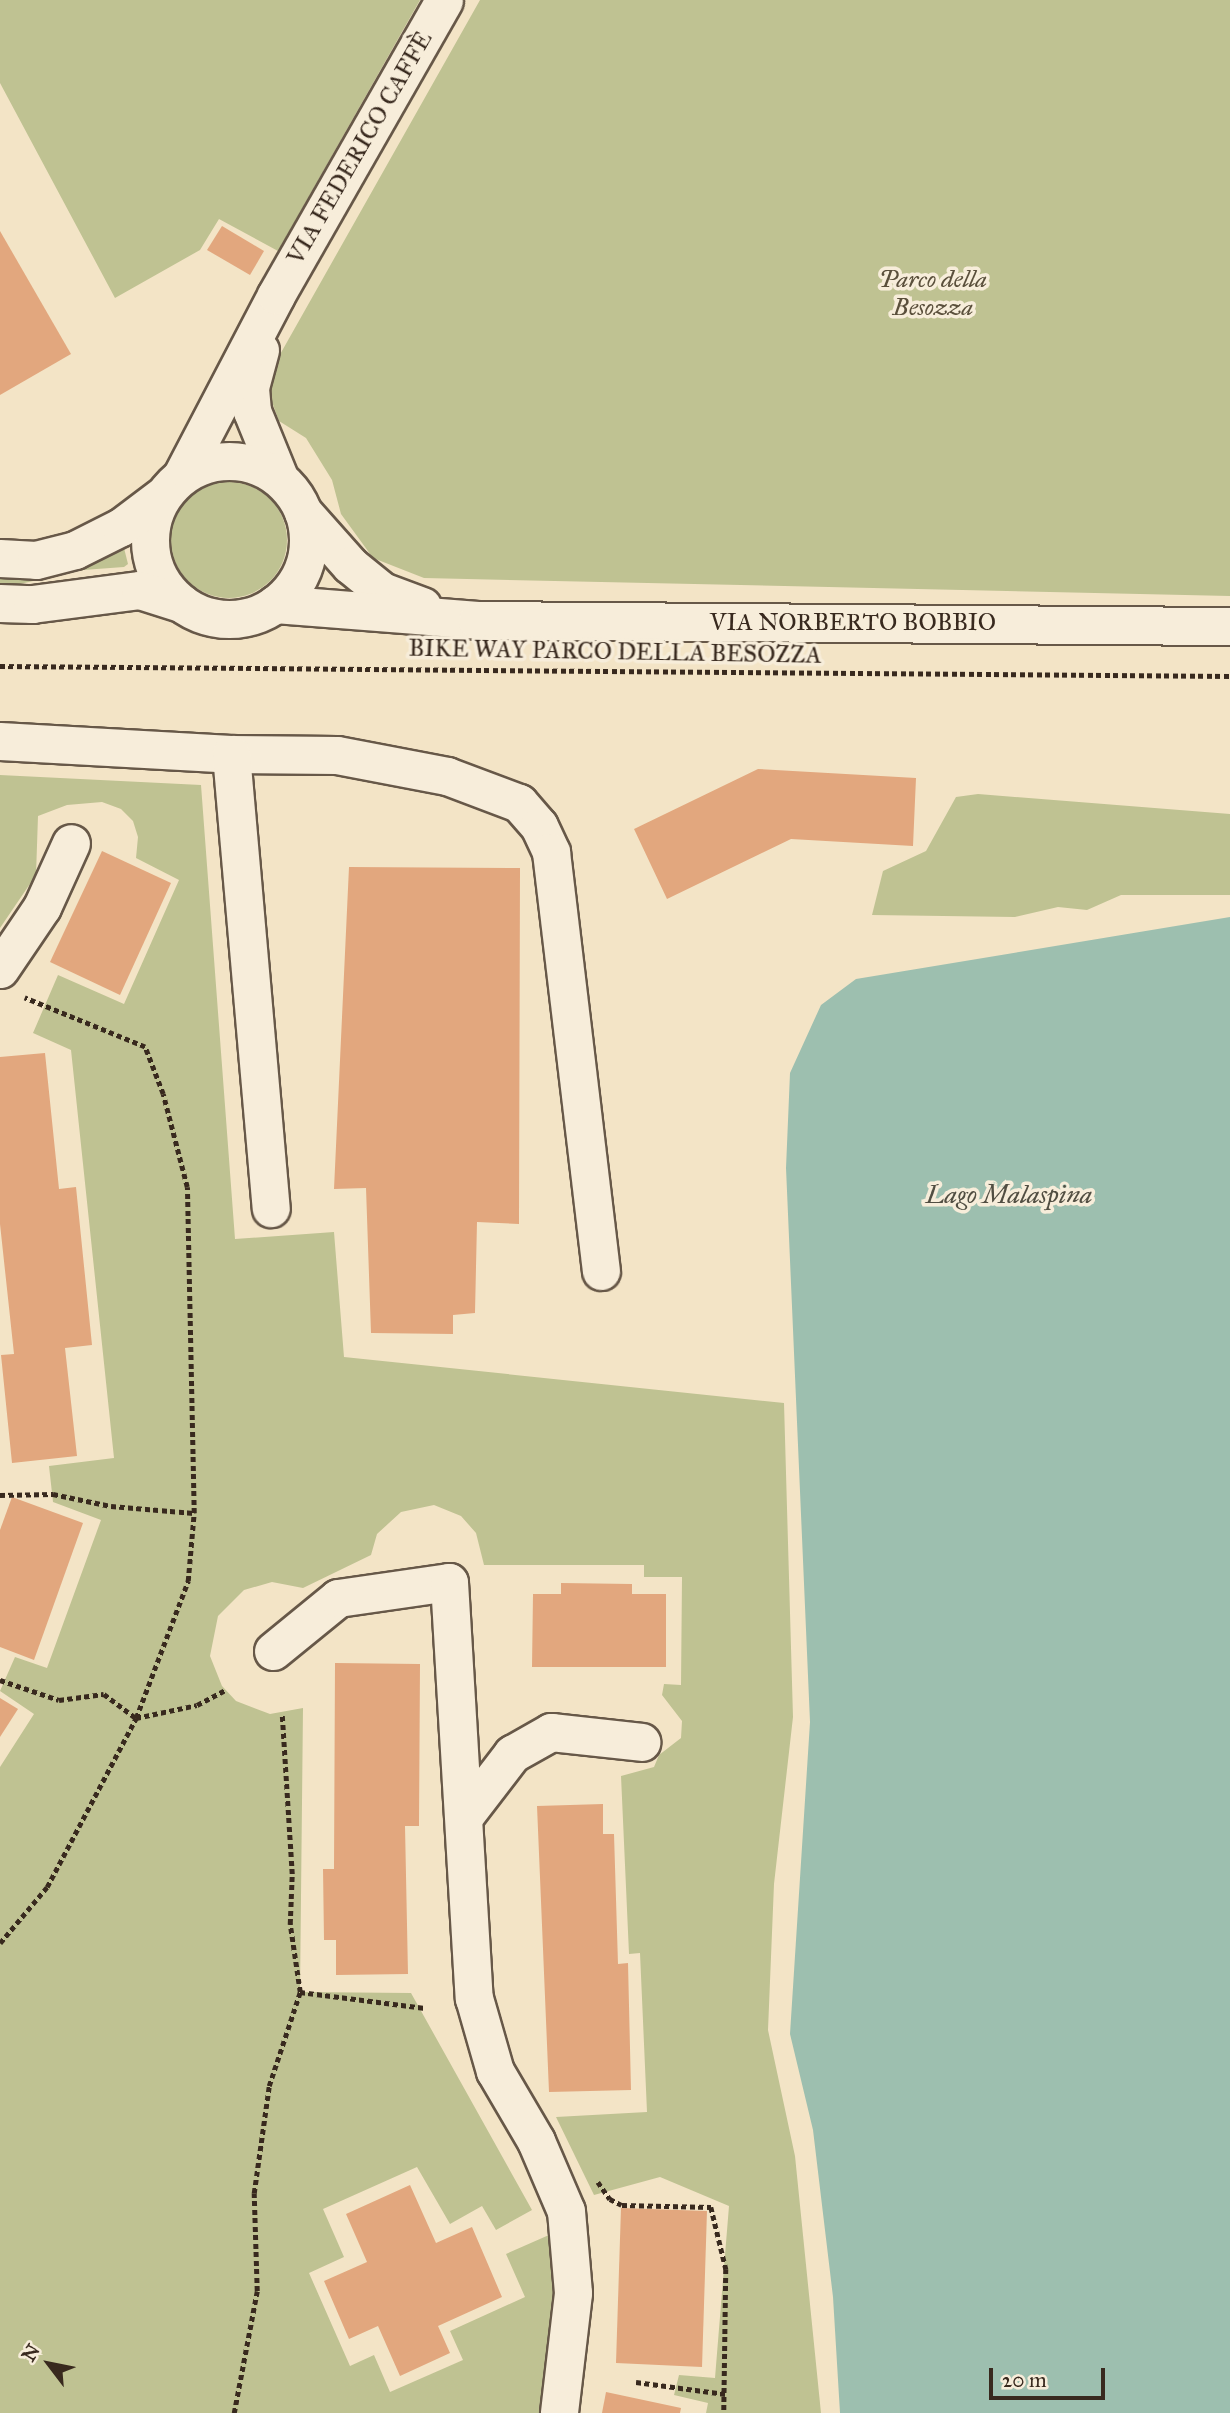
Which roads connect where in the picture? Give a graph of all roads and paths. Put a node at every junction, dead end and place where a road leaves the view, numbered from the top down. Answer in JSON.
{"nodes":[{"id":1,"x":444,"y":0,"type":"edge"},
{"id":2,"x":276,"y":296,"type":"junction"},
{"id":3,"x":279,"y":477,"type":"junction"},
{"id":4,"x":172,"y":486,"type":"junction"},
{"id":5,"x":303,"y":512,"type":"junction"},
{"id":6,"x":0,"y":558,"type":"edge"},
{"id":7,"x":0,"y":603,"type":"edge"},
{"id":8,"x":181,"y":603,"type":"junction"},
{"id":9,"x":275,"y":604,"type":"junction"},
{"id":10,"x":477,"y":620,"type":"junction"},
{"id":11,"x":1230,"y":626,"type":"edge"},
{"id":12,"x":0,"y":666,"type":"edge"},
{"id":13,"x":1230,"y":676,"type":"edge"},
{"id":14,"x":0,"y":740,"type":"edge"},
{"id":15,"x":231,"y":754,"type":"junction"},
{"id":16,"x":71,"y":844,"type":"dead end"},
{"id":17,"x":6,"y":982,"type":"edge"},
{"id":18,"x":271,"y":1208,"type":"dead end"},
{"id":19,"x":601,"y":1271,"type":"dead end"},
{"id":20,"x":0,"y":1495,"type":"edge"},
{"id":21,"x":194,"y":1513,"type":"junction"},
{"id":22,"x":273,"y":1651,"type":"dead end"},
{"id":23,"x":0,"y":1680,"type":"edge"},
{"id":24,"x":225,"y":1690,"type":"dead end"},
{"id":25,"x":282,"y":1713,"type":"dead end"},
{"id":26,"x":136,"y":1718,"type":"junction"},
{"id":27,"x":640,"y":1742,"type":"dead end"},
{"id":28,"x":466,"y":1814,"type":"junction"},
{"id":29,"x":0,"y":1943,"type":"edge"},
{"id":30,"x":299,"y":1993,"type":"junction"},
{"id":31,"x":425,"y":2008,"type":"dead end"},
{"id":32,"x":596,"y":2180,"type":"dead end"},
{"id":33,"x":636,"y":2382,"type":"dead end"},
{"id":34,"x":725,"y":2395,"type":"junction"},
{"id":35,"x":234,"y":2413,"type":"edge"},
{"id":36,"x":559,"y":2413,"type":"edge"},
{"id":37,"x":724,"y":2413,"type":"edge"}],
"edges":[{"from":1,"to":2,"type":"street","name":"VIA FEDERICO CAFFÈ"},
{"from":2,"to":3,"type":"street","name":"VIA NORBERTO BOBBIO"},
{"from":2,"to":4,"type":"street"},
{"from":3,"to":4,"type":"street"},
{"from":3,"to":5,"type":"street","name":"VIA NORBERTO BOBBIO"},
{"from":4,"to":6,"type":"street"},
{"from":4,"to":8,"type":"street"},
{"from":5,"to":9,"type":"street","name":"VIA NORBERTO BOBBIO"},
{"from":5,"to":10,"type":"street","name":"VIA NORBERTO BOBBIO"},
{"from":7,"to":8,"type":"street","name":"VIA NORBERTO BOBBIO"},
{"from":8,"to":9,"type":"street","name":"VIA NORBERTO BOBBIO"},
{"from":9,"to":10,"type":"street","name":"VIA NORBERTO BOBBIO"},
{"from":10,"to":11,"type":"street","name":"VIA NORBERTO BOBBIO"},
{"from":12,"to":13,"type":"path","name":"BIKE WAY PARCO DELLA BESOZZA"},
{"from":14,"to":15,"type":"street"},
{"from":15,"to":18,"type":"street"},
{"from":15,"to":19,"type":"street"},
{"from":16,"to":17,"type":"street"},
{"from":17,"to":21,"type":"path"},
{"from":20,"to":21,"type":"path"},
{"from":21,"to":26,"type":"path"},
{"from":22,"to":28,"type":"street"},
{"from":23,"to":26,"type":"path"},
{"from":24,"to":26,"type":"path"},
{"from":25,"to":30,"type":"path"},
{"from":26,"to":29,"type":"path"},
{"from":27,"to":28,"type":"street"},
{"from":28,"to":36,"type":"street"},
{"from":30,"to":31,"type":"path"},
{"from":30,"to":35,"type":"path"},
{"from":32,"to":34,"type":"path"},
{"from":33,"to":34,"type":"path"},
{"from":34,"to":37,"type":"path"}]}
